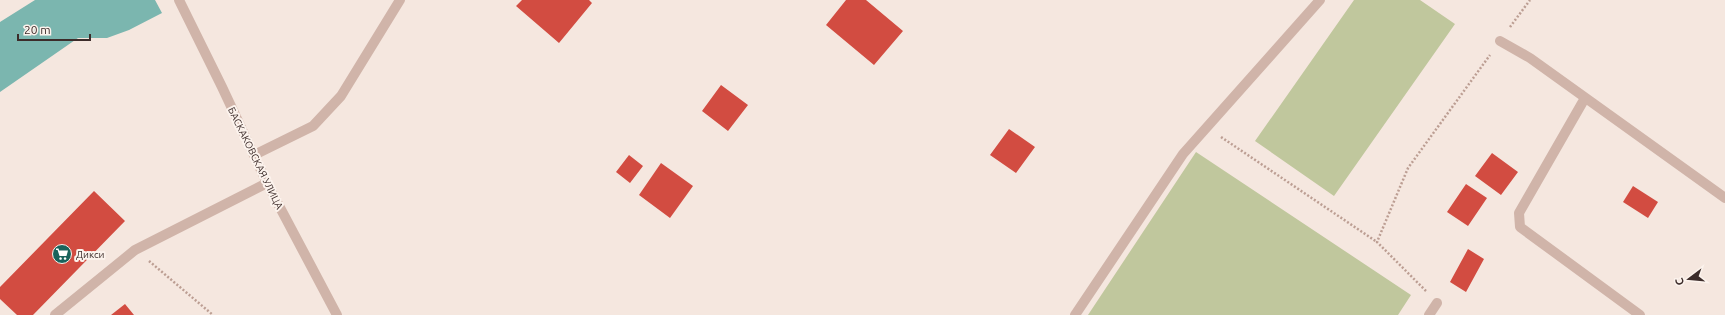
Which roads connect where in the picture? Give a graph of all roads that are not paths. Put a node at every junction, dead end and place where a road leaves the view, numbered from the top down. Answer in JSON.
{"nodes":[{"id":1,"x":179,"y":0,"type":"edge"},
{"id":2,"x":400,"y":0,"type":"edge"},
{"id":3,"x":1320,"y":0,"type":"edge"},
{"id":4,"x":1500,"y":41,"type":"road end"},
{"id":5,"x":1585,"y":98,"type":"junction"},
{"id":6,"x":254,"y":155,"type":"junction"},
{"id":7,"x":267,"y":183,"type":"junction"},
{"id":8,"x":1725,"y":198,"type":"edge"},
{"id":9,"x":1437,"y":303,"type":"road end"},
{"id":10,"x":55,"y":315,"type":"edge"},
{"id":11,"x":337,"y":315,"type":"edge"},
{"id":12,"x":1075,"y":315,"type":"edge"},
{"id":13,"x":1429,"y":315,"type":"edge"},
{"id":14,"x":1640,"y":315,"type":"edge"}],
"edges":[{"from":1,"to":6,"type":"street","name":"БАСКАКОВСКАЯ УЛИЦА"},
{"from":2,"to":6,"type":"street"},
{"from":3,"to":12,"type":"street"},
{"from":4,"to":5,"type":"street"},
{"from":5,"to":8,"type":"street"},
{"from":5,"to":14,"type":"street"},
{"from":6,"to":7,"type":"street","name":"БАСКАКОВСКАЯ УЛИЦА"},
{"from":7,"to":10,"type":"street"},
{"from":7,"to":11,"type":"street","name":"БАСКАКОВСКАЯ УЛИЦА"},
{"from":9,"to":13,"type":"street"}]}
